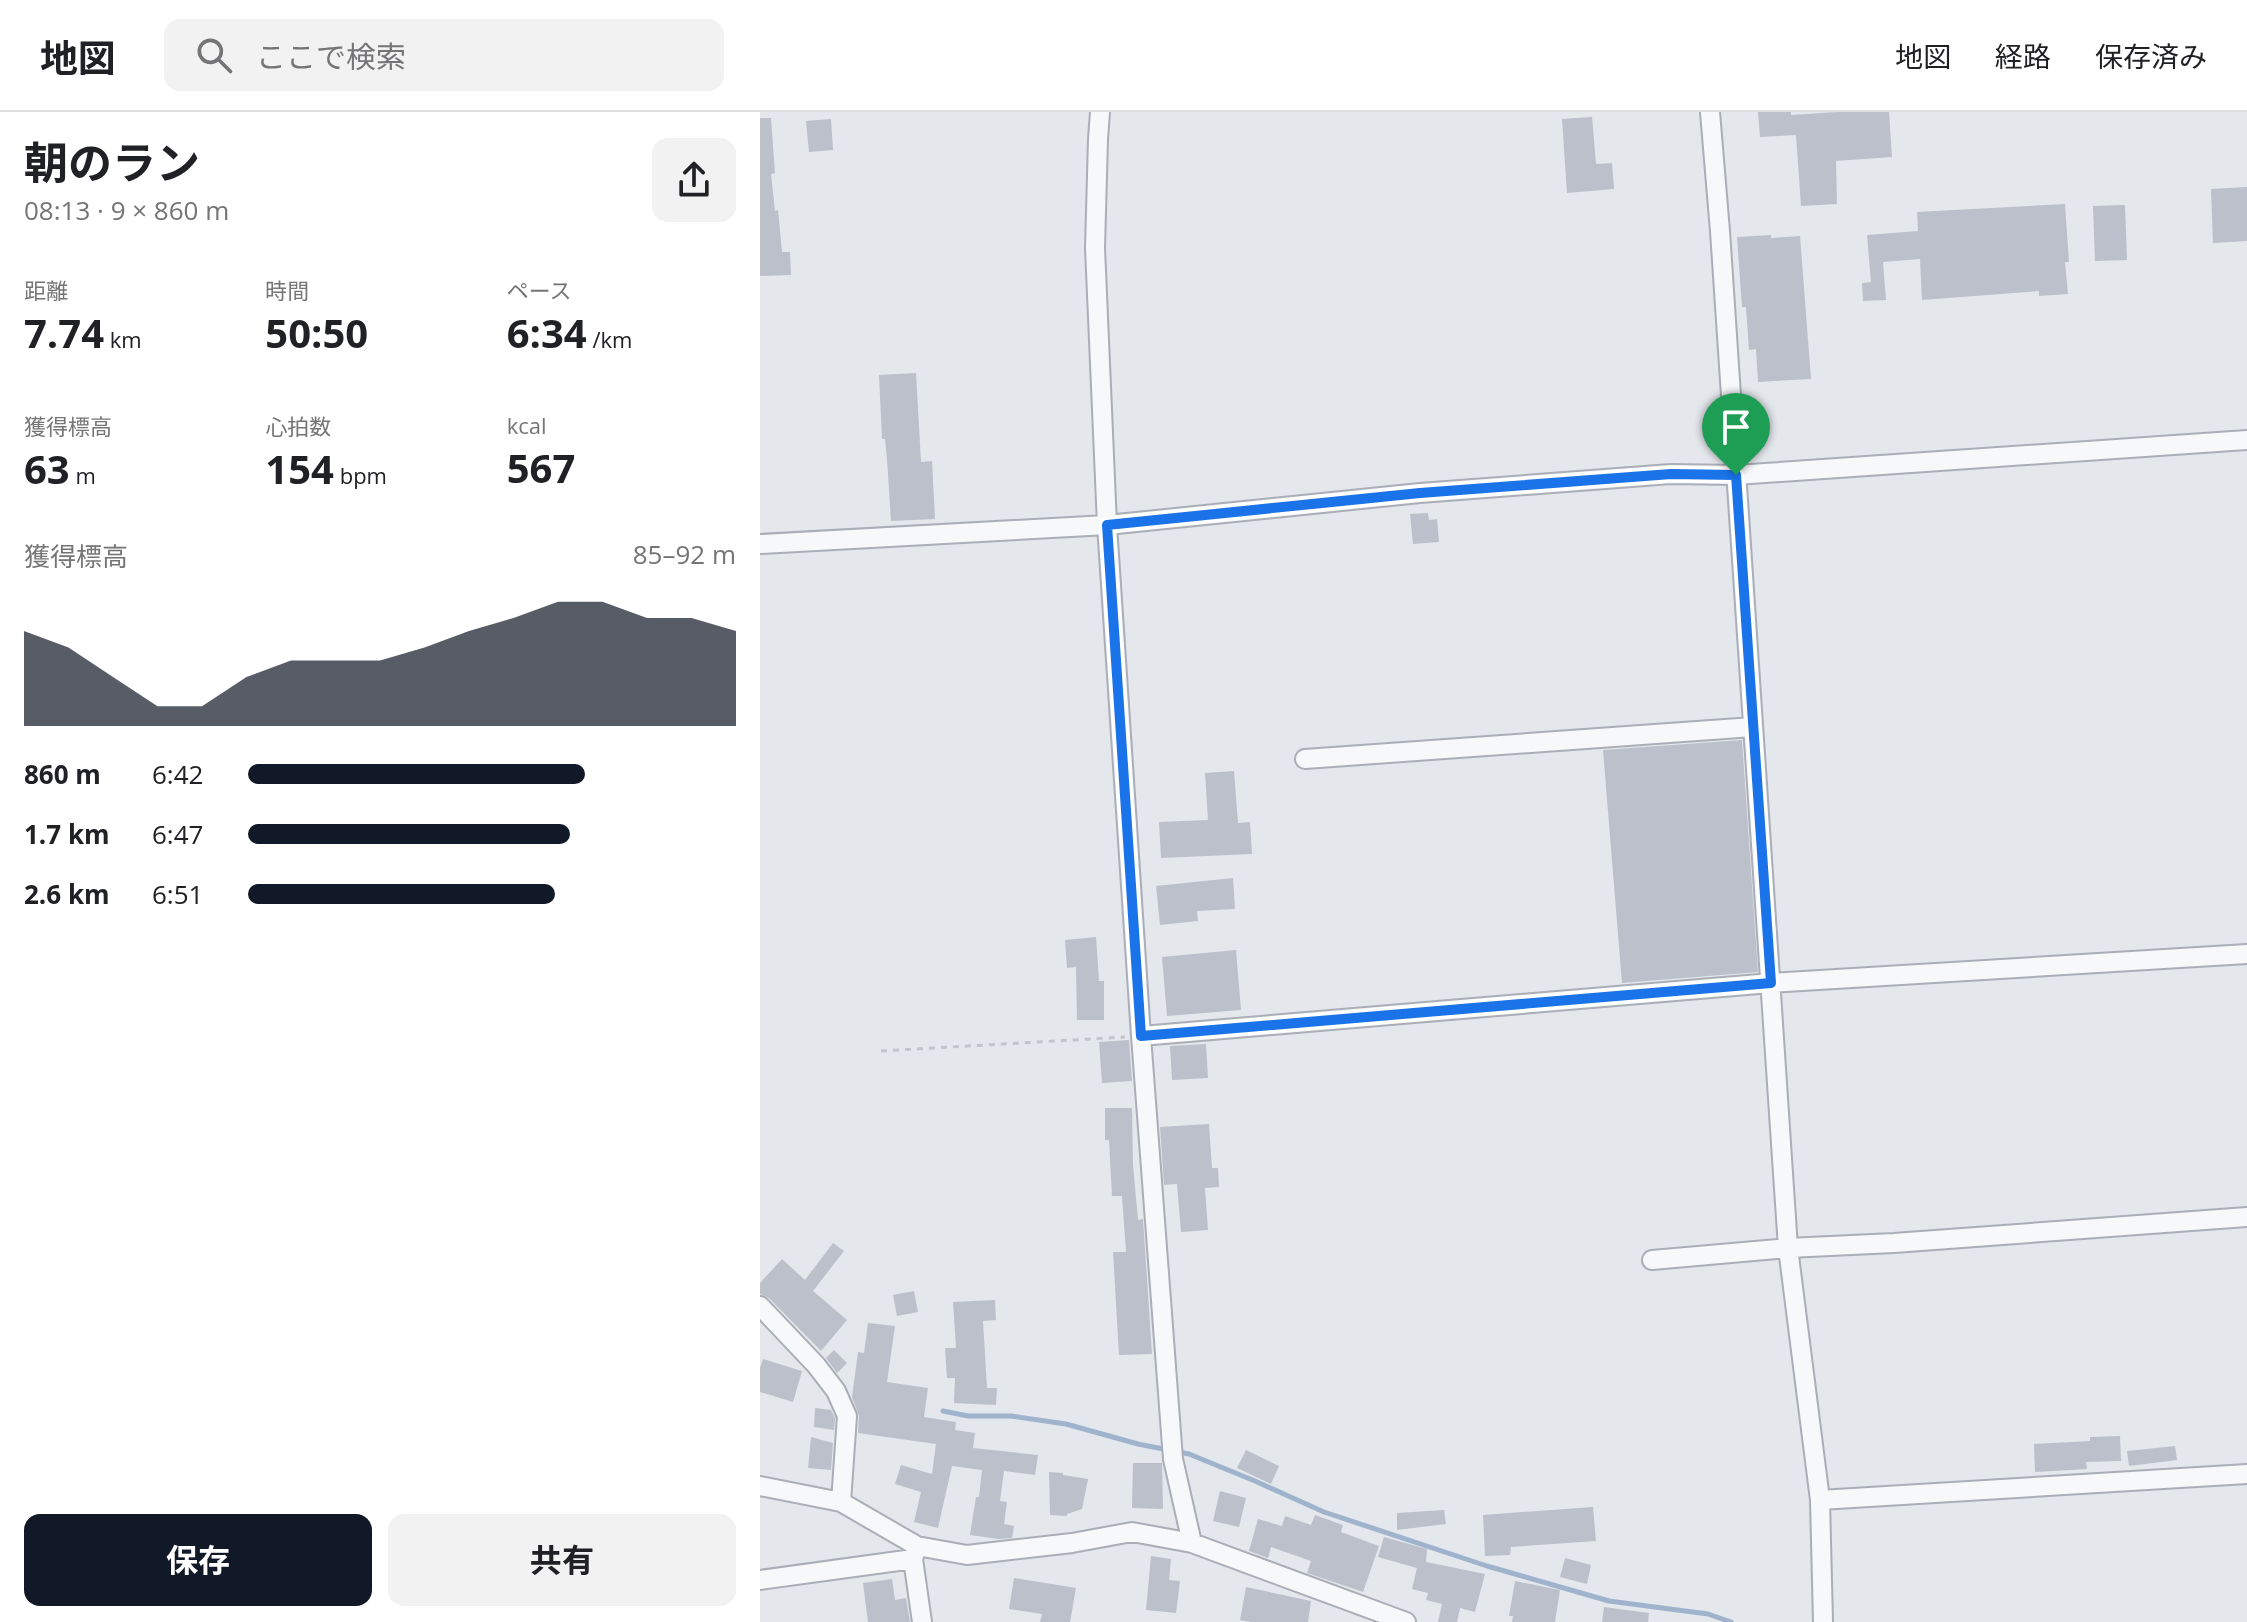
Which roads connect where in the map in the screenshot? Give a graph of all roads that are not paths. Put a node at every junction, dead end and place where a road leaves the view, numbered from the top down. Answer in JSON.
{"nodes":[{"id":1,"x":1100,"y":112,"type":"edge"},
{"id":2,"x":1710,"y":112,"type":"edge"},
{"id":3,"x":2247,"y":440,"type":"edge"},
{"id":4,"x":1736,"y":475,"type":"junction"},
{"id":5,"x":1107,"y":525,"type":"junction"},
{"id":6,"x":760,"y":544,"type":"edge"},
{"id":7,"x":1753,"y":727,"type":"junction"},
{"id":8,"x":1305,"y":759,"type":"dead end"},
{"id":9,"x":2247,"y":954,"type":"edge"},
{"id":10,"x":1771,"y":983,"type":"junction"},
{"id":11,"x":1141,"y":1036,"type":"junction"},
{"id":12,"x":2247,"y":1217,"type":"edge"},
{"id":13,"x":1788,"y":1248,"type":"junction"},
{"id":14,"x":1652,"y":1260,"type":"dead end"},
{"id":15,"x":760,"y":1306,"type":"edge"},
{"id":16,"x":2247,"y":1474,"type":"edge"},
{"id":17,"x":760,"y":1486,"type":"edge"},
{"id":18,"x":1820,"y":1500,"type":"junction"},
{"id":19,"x":841,"y":1502,"type":"junction"},
{"id":20,"x":1192,"y":1543,"type":"junction"},
{"id":21,"x":915,"y":1552,"type":"junction"},
{"id":22,"x":760,"y":1580,"type":"edge"},
{"id":23,"x":922,"y":1622,"type":"edge"},
{"id":24,"x":1406,"y":1622,"type":"edge"},
{"id":25,"x":1823,"y":1622,"type":"edge"}],
"edges":[{"from":1,"to":5,"type":"street"},
{"from":2,"to":4,"type":"street"},
{"from":3,"to":4,"type":"street"},
{"from":4,"to":5,"type":"street"},
{"from":4,"to":7,"type":"street"},
{"from":5,"to":6,"type":"street"},
{"from":5,"to":11,"type":"street"},
{"from":7,"to":8,"type":"street"},
{"from":7,"to":10,"type":"street"},
{"from":9,"to":10,"type":"street"},
{"from":10,"to":11,"type":"street"},
{"from":10,"to":13,"type":"street"},
{"from":11,"to":20,"type":"street"},
{"from":12,"to":13,"type":"street"},
{"from":13,"to":14,"type":"street"},
{"from":13,"to":18,"type":"street"},
{"from":15,"to":19,"type":"street"},
{"from":16,"to":18,"type":"street"},
{"from":17,"to":19,"type":"street"},
{"from":18,"to":25,"type":"street"},
{"from":19,"to":21,"type":"street"},
{"from":20,"to":21,"type":"street"},
{"from":20,"to":24,"type":"street"},
{"from":21,"to":22,"type":"street"},
{"from":21,"to":23,"type":"street"}]}
